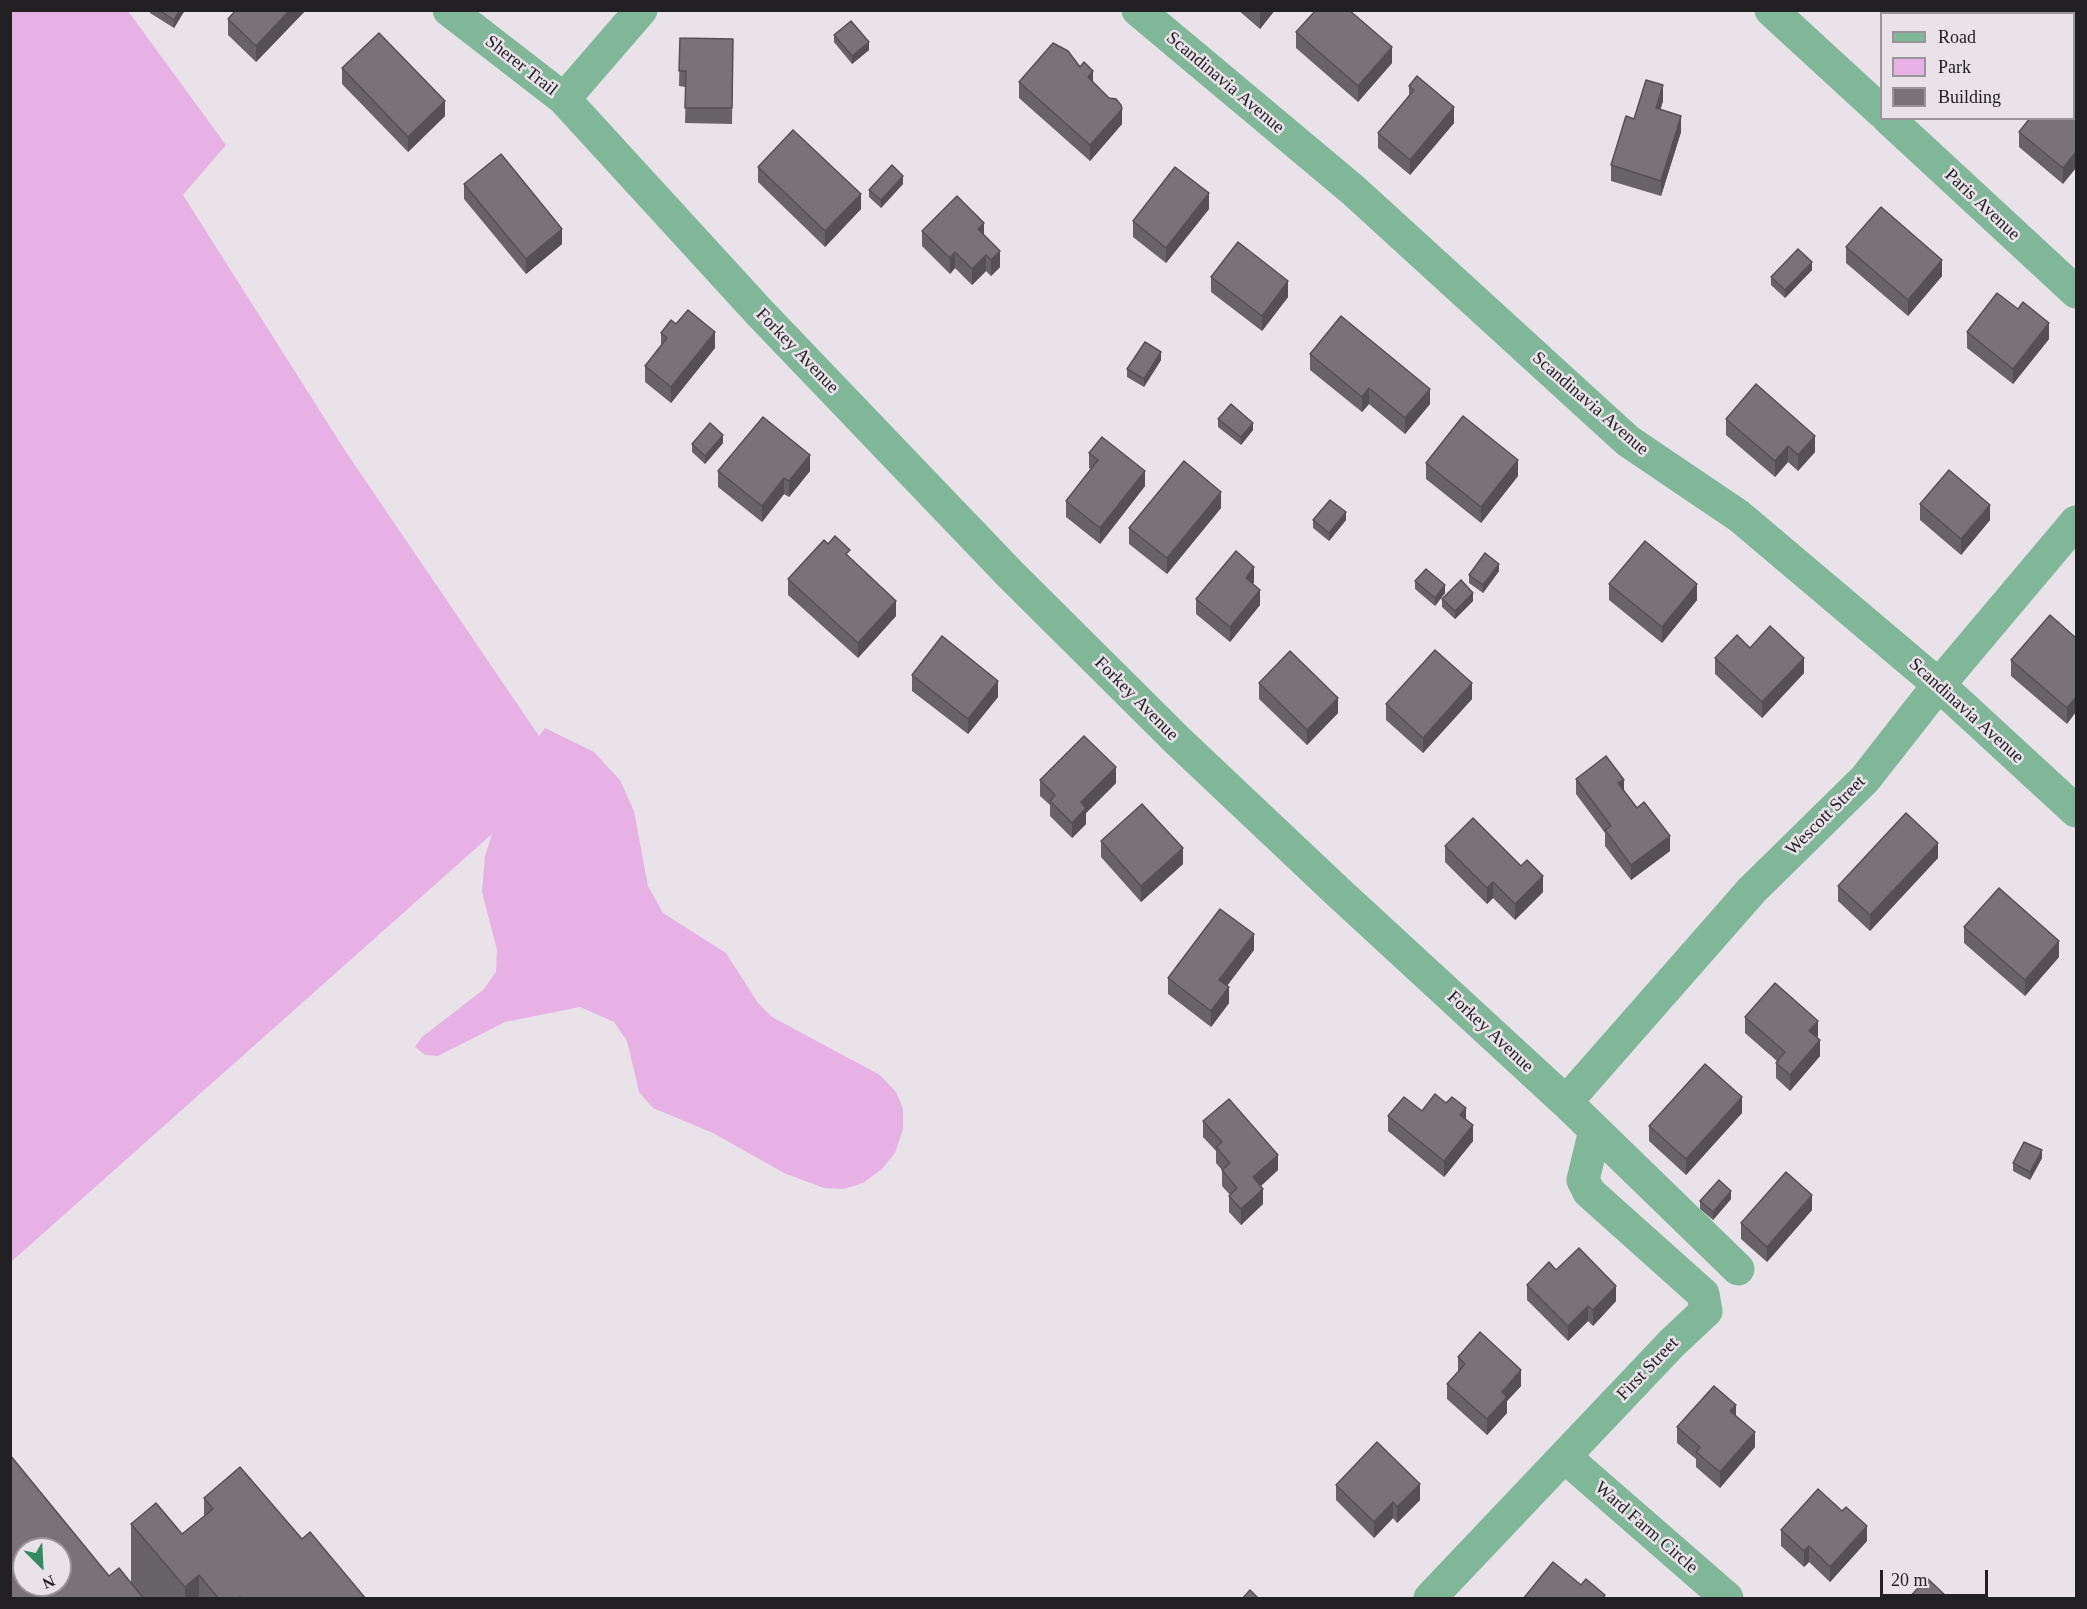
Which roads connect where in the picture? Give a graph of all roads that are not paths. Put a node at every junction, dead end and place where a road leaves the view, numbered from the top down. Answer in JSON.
{"nodes":[{"id":1,"x":449,"y":10,"type":"edge"},
{"id":2,"x":641,"y":10,"type":"edge"},
{"id":3,"x":1138,"y":10,"type":"edge"},
{"id":4,"x":1771,"y":10,"type":"edge"},
{"id":5,"x":564,"y":99,"type":"junction"},
{"id":6,"x":1880,"y":111,"type":"edge"},
{"id":7,"x":1890,"y":120,"type":"edge"},
{"id":8,"x":2076,"y":292,"type":"edge"},
{"id":9,"x":2076,"y":522,"type":"edge"},
{"id":10,"x":1940,"y":685,"type":"junction"},
{"id":11,"x":2076,"y":811,"type":"edge"},
{"id":12,"x":1566,"y":1102,"type":"junction"},
{"id":13,"x":1595,"y":1130,"type":"junction"},
{"id":14,"x":1738,"y":1269,"type":"dead end"},
{"id":15,"x":1565,"y":1457,"type":"junction"},
{"id":16,"x":1431,"y":1599,"type":"edge"},
{"id":17,"x":1727,"y":1599,"type":"edge"}],
"edges":[{"from":1,"to":5,"type":"street","name":"Sherer Trail"},
{"from":2,"to":5,"type":"street"},
{"from":3,"to":10,"type":"street","name":"Scandinavia Avenue"},
{"from":4,"to":6,"type":"street"},
{"from":5,"to":12,"type":"street","name":"Forkey Avenue"},
{"from":7,"to":8,"type":"street","name":"Paris Avenue"},
{"from":9,"to":10,"type":"street","name":"Wescott Street"},
{"from":10,"to":11,"type":"street","name":"Scandinavia Avenue"},
{"from":10,"to":12,"type":"street","name":"Wescott Street"},
{"from":12,"to":13,"type":"street","name":"Forkey Avenue"},
{"from":13,"to":14,"type":"street","name":"Forkey Avenue"},
{"from":13,"to":15,"type":"street","name":"First Street"},
{"from":15,"to":16,"type":"street","name":"First Street"},
{"from":15,"to":17,"type":"street","name":"Ward Farm Circle"}]}
